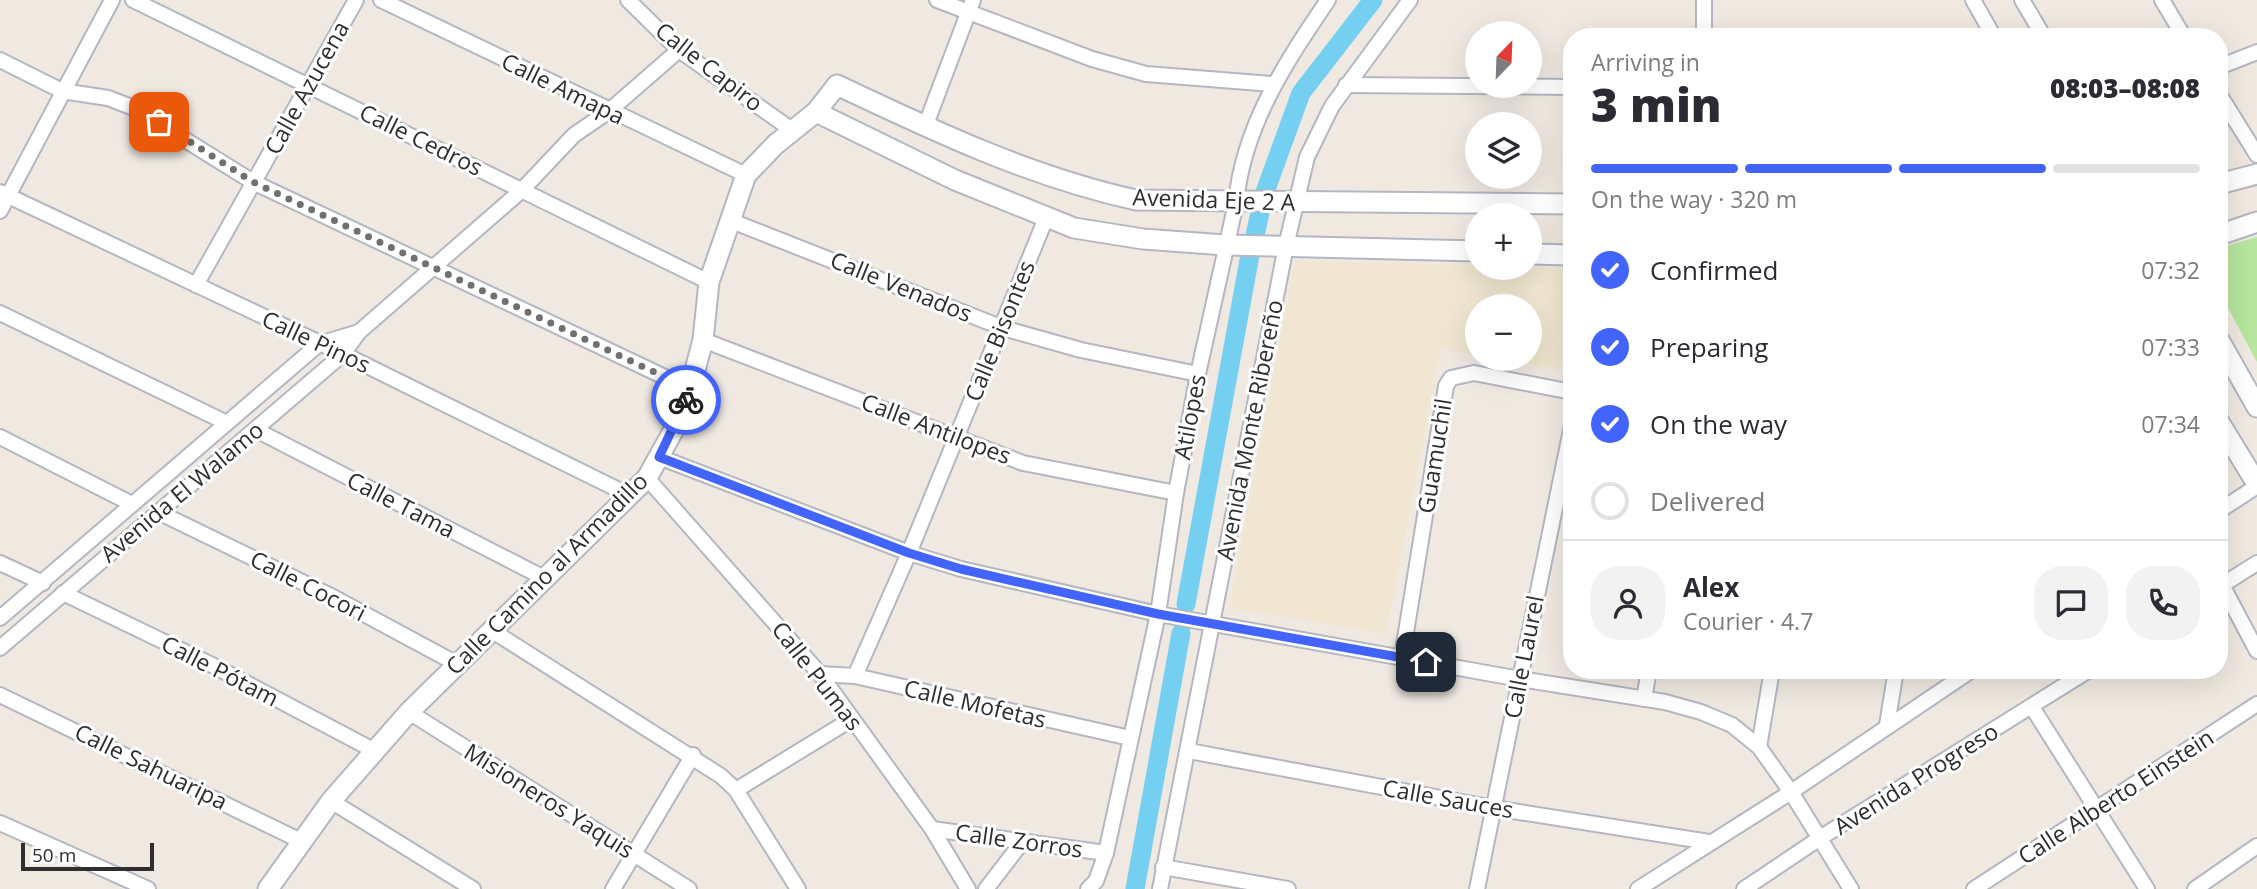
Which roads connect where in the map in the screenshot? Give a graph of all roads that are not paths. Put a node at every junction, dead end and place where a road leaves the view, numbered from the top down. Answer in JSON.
{"nodes":[{"id":1,"x":112,"y":0,"type":"edge"},
{"id":2,"x":133,"y":0,"type":"edge"},
{"id":3,"x":356,"y":0,"type":"edge"},
{"id":4,"x":381,"y":0,"type":"edge"},
{"id":5,"x":628,"y":0,"type":"edge"},
{"id":6,"x":937,"y":0,"type":"edge"},
{"id":7,"x":1328,"y":0,"type":"edge"},
{"id":8,"x":1410,"y":0,"type":"edge"},
{"id":9,"x":1704,"y":0,"type":"edge"},
{"id":10,"x":1973,"y":0,"type":"edge"},
{"id":11,"x":2022,"y":0,"type":"edge"},
{"id":12,"x":2162,"y":0,"type":"edge"},
{"id":13,"x":970,"y":7,"type":"edge"},
{"id":14,"x":1704,"y":28,"type":"edge"},
{"id":15,"x":1989,"y":28,"type":"edge"},
{"id":16,"x":2039,"y":28,"type":"edge"},
{"id":17,"x":2179,"y":28,"type":"edge"},
{"id":18,"x":679,"y":50,"type":"junction"},
{"id":19,"x":2257,"y":52,"type":"edge"},
{"id":20,"x":0,"y":60,"type":"edge"},
{"id":21,"x":2228,"y":63,"type":"edge"},
{"id":22,"x":1273,"y":84,"type":"junction"},
{"id":23,"x":837,"y":85,"type":"joint"},
{"id":24,"x":1346,"y":85,"type":"junction"},
{"id":25,"x":310,"y":86,"type":"junction"},
{"id":26,"x":1563,"y":88,"type":"edge"},
{"id":27,"x":62,"y":92,"type":"junction"},
{"id":28,"x":2228,"y":108,"type":"edge"},
{"id":29,"x":609,"y":111,"type":"junction"},
{"id":30,"x":816,"y":112,"type":"junction"},
{"id":31,"x":925,"y":127,"type":"junction"},
{"id":32,"x":792,"y":130,"type":"junction"},
{"id":33,"x":2257,"y":155,"type":"edge"},
{"id":34,"x":2257,"y":174,"type":"edge"},
{"id":35,"x":746,"y":175,"type":"junction"},
{"id":36,"x":253,"y":182,"type":"junction"},
{"id":37,"x":2228,"y":182,"type":"edge"},
{"id":38,"x":523,"y":190,"type":"junction"},
{"id":39,"x":4,"y":194,"type":"edge"},
{"id":40,"x":1236,"y":202,"type":"junction"},
{"id":41,"x":1296,"y":203,"type":"junction"},
{"id":42,"x":1563,"y":204,"type":"edge"},
{"id":43,"x":0,"y":211,"type":"edge"},
{"id":44,"x":1046,"y":218,"type":"junction"},
{"id":45,"x":729,"y":220,"type":"junction"},
{"id":46,"x":2257,"y":222,"type":"edge"},
{"id":47,"x":2228,"y":231,"type":"edge"},
{"id":48,"x":1225,"y":245,"type":"junction"},
{"id":49,"x":1286,"y":246,"type":"junction"},
{"id":50,"x":1465,"y":251,"type":"edge"},
{"id":51,"x":1542,"y":254,"type":"edge"},
{"id":52,"x":1563,"y":255,"type":"edge"},
{"id":53,"x":430,"y":269,"type":"junction"},
{"id":54,"x":709,"y":282,"type":"junction"},
{"id":55,"x":195,"y":285,"type":"junction"},
{"id":56,"x":0,"y":313,"type":"edge"},
{"id":57,"x":1003,"y":328,"type":"junction"},
{"id":58,"x":359,"y":331,"type":"junction"},
{"id":59,"x":703,"y":340,"type":"junction"},
{"id":60,"x":318,"y":344,"type":"junction"},
{"id":61,"x":343,"y":354,"type":"junction"},
{"id":62,"x":2228,"y":356,"type":"edge"},
{"id":63,"x":1198,"y":374,"type":"junction"},
{"id":64,"x":690,"y":389,"type":"junction"},
{"id":65,"x":1563,"y":390,"type":"edge"},
{"id":66,"x":2257,"y":407,"type":"edge"},
{"id":67,"x":227,"y":423,"type":"junction"},
{"id":68,"x":256,"y":430,"type":"junction"},
{"id":69,"x":0,"y":437,"type":"edge"},
{"id":70,"x":957,"y":437,"type":"junction"},
{"id":71,"x":2228,"y":437,"type":"edge"},
{"id":72,"x":659,"y":457,"type":"junction"},
{"id":73,"x":647,"y":478,"type":"junction"},
{"id":74,"x":1563,"y":480,"type":"edge"},
{"id":75,"x":2257,"y":485,"type":"edge"},
{"id":76,"x":1176,"y":494,"type":"junction"},
{"id":77,"x":629,"y":495,"type":"junction"},
{"id":78,"x":132,"y":504,"type":"junction"},
{"id":79,"x":2228,"y":505,"type":"edge"},
{"id":80,"x":158,"y":512,"type":"junction"},
{"id":81,"x":909,"y":553,"type":"junction"},
{"id":82,"x":0,"y":563,"type":"edge"},
{"id":83,"x":2257,"y":563,"type":"edge"},
{"id":84,"x":546,"y":579,"type":"junction"},
{"id":85,"x":2228,"y":581,"type":"edge"},
{"id":86,"x":43,"y":583,"type":"junction"},
{"id":87,"x":63,"y":593,"type":"junction"},
{"id":88,"x":2228,"y":600,"type":"edge"},
{"id":89,"x":1158,"y":614,"type":"junction"},
{"id":90,"x":0,"y":618,"type":"edge"},
{"id":91,"x":1213,"y":624,"type":"junction"},
{"id":92,"x":491,"y":631,"type":"junction"},
{"id":93,"x":0,"y":648,"type":"edge"},
{"id":94,"x":2257,"y":651,"type":"edge"},
{"id":95,"x":1402,"y":657,"type":"junction"},
{"id":96,"x":457,"y":664,"type":"junction"},
{"id":97,"x":820,"y":674,"type":"junction"},
{"id":98,"x":855,"y":676,"type":"junction"},
{"id":99,"x":1520,"y":679,"type":"junction"},
{"id":100,"x":1647,"y":679,"type":"edge"},
{"id":101,"x":1770,"y":679,"type":"edge"},
{"id":102,"x":1894,"y":679,"type":"edge"},
{"id":103,"x":1958,"y":679,"type":"edge"},
{"id":104,"x":2075,"y":679,"type":"edge"},
{"id":105,"x":0,"y":695,"type":"edge"},
{"id":106,"x":1644,"y":698,"type":"junction"},
{"id":107,"x":2257,"y":704,"type":"edge"},
{"id":108,"x":2032,"y":707,"type":"junction"},
{"id":109,"x":409,"y":712,"type":"junction"},
{"id":110,"x":852,"y":719,"type":"junction"},
{"id":111,"x":1887,"y":724,"type":"junction"},
{"id":112,"x":1130,"y":738,"type":"junction"},
{"id":113,"x":1759,"y":747,"type":"junction"},
{"id":114,"x":375,"y":751,"type":"junction"},
{"id":115,"x":1189,"y":751,"type":"junction"},
{"id":116,"x":693,"y":755,"type":"junction"},
{"id":117,"x":736,"y":790,"type":"junction"},
{"id":118,"x":1791,"y":792,"type":"junction"},
{"id":119,"x":331,"y":801,"type":"junction"},
{"id":120,"x":1494,"y":808,"type":"junction"},
{"id":121,"x":2097,"y":810,"type":"junction"},
{"id":122,"x":0,"y":823,"type":"edge"},
{"id":123,"x":932,"y":829,"type":"junction"},
{"id":124,"x":1819,"y":838,"type":"junction"},
{"id":125,"x":301,"y":841,"type":"junction"},
{"id":126,"x":1023,"y":841,"type":"junction"},
{"id":127,"x":1709,"y":842,"type":"junction"},
{"id":128,"x":2257,"y":846,"type":"edge"},
{"id":129,"x":1106,"y":853,"type":"junction"},
{"id":130,"x":634,"y":854,"type":"junction"},
{"id":131,"x":1163,"y":867,"type":"junction"},
{"id":132,"x":148,"y":889,"type":"edge"},
{"id":133,"x":269,"y":889,"type":"edge"},
{"id":134,"x":473,"y":889,"type":"edge"},
{"id":135,"x":613,"y":889,"type":"edge"},
{"id":136,"x":689,"y":889,"type":"edge"},
{"id":137,"x":798,"y":889,"type":"edge"},
{"id":138,"x":968,"y":889,"type":"edge"},
{"id":139,"x":986,"y":889,"type":"edge"},
{"id":140,"x":1088,"y":889,"type":"edge"},
{"id":141,"x":1160,"y":889,"type":"edge"},
{"id":142,"x":1288,"y":889,"type":"edge"},
{"id":143,"x":1477,"y":889,"type":"edge"},
{"id":144,"x":1638,"y":889,"type":"edge"},
{"id":145,"x":1744,"y":889,"type":"edge"},
{"id":146,"x":1851,"y":889,"type":"edge"},
{"id":147,"x":1974,"y":889,"type":"edge"},
{"id":148,"x":2147,"y":889,"type":"edge"},
{"id":149,"x":2195,"y":889,"type":"edge"}],
"edges":[{"from":1,"to":27,"type":"street"},
{"from":2,"to":25,"type":"street","name":"Calle Cedros"},
{"from":3,"to":25,"type":"street","name":"Calle Azucena"},
{"from":4,"to":29,"type":"street","name":"Calle Amapa"},
{"from":5,"to":18,"type":"street","name":"Calle Capiro"},
{"from":6,"to":13,"type":"street"},
{"from":7,"to":22,"type":"street","name":"Atilopes"},
{"from":8,"to":24,"type":"street","name":"Avenida Monte Ribereño"},
{"from":9,"to":14,"type":"street"},
{"from":10,"to":15,"type":"street"},
{"from":11,"to":16,"type":"street"},
{"from":12,"to":17,"type":"street"},
{"from":13,"to":22,"type":"street"},
{"from":13,"to":31,"type":"street"},
{"from":18,"to":29,"type":"street","name":"Avenida El Walamo"},
{"from":18,"to":32,"type":"street","name":"Calle Capiro"},
{"from":19,"to":21,"type":"street"},
{"from":20,"to":27,"type":"street"},
{"from":22,"to":40,"type":"street","name":"Atilopes"},
{"from":23,"to":30,"type":"street","name":"Calle Camino al Armadillo"},
{"from":23,"to":31,"type":"street","name":"Avenida Eje 2 A"},
{"from":24,"to":26,"type":"street"},
{"from":24,"to":41,"type":"street","name":"Avenida Monte Ribereño"},
{"from":25,"to":36,"type":"street","name":"Calle Azucena"},
{"from":25,"to":38,"type":"street","name":"Calle Cedros"},
{"from":27,"to":36,"type":"street"},
{"from":27,"to":39,"type":"street"},
{"from":28,"to":33,"type":"street"},
{"from":29,"to":35,"type":"street","name":"Calle Amapa"},
{"from":29,"to":38,"type":"street","name":"Avenida El Walamo"},
{"from":30,"to":32,"type":"street","name":"Calle Camino al Armadillo"},
{"from":30,"to":44,"type":"street","name":"Avenida Eje 2 A"},
{"from":31,"to":40,"type":"street","name":"Avenida Eje 2 A"},
{"from":32,"to":35,"type":"street","name":"Calle Camino al Armadillo"},
{"from":34,"to":37,"type":"street"},
{"from":35,"to":45,"type":"street","name":"Calle Camino al Armadillo"},
{"from":36,"to":53,"type":"street"},
{"from":36,"to":55,"type":"street","name":"Calle Azucena"},
{"from":38,"to":53,"type":"street","name":"Avenida El Walamo"},
{"from":38,"to":54,"type":"street","name":"Calle Cedros"},
{"from":39,"to":43,"type":"street"},
{"from":39,"to":55,"type":"street","name":"Calle Pinos"},
{"from":40,"to":41,"type":"street","name":"Avenida Eje 2 A"},
{"from":40,"to":48,"type":"street","name":"Atilopes"},
{"from":41,"to":42,"type":"street","name":"Avenida Eje 2 A"},
{"from":41,"to":49,"type":"street","name":"Avenida Monte Ribereño"},
{"from":44,"to":48,"type":"street","name":"Avenida Eje 2 A"},
{"from":44,"to":57,"type":"street","name":"Calle Bisontes"},
{"from":45,"to":54,"type":"street","name":"Calle Camino al Armadillo"},
{"from":45,"to":57,"type":"street","name":"Calle Venados"},
{"from":46,"to":47,"type":"street"},
{"from":48,"to":49,"type":"street","name":"Avenida Eje 2 A"},
{"from":48,"to":63,"type":"street","name":"Atilopes"},
{"from":49,"to":50,"type":"street","name":"Avenida Eje 2 A"},
{"from":49,"to":91,"type":"street","name":"Avenida Monte Ribereño"},
{"from":51,"to":52,"type":"street"},
{"from":53,"to":58,"type":"street","name":"Avenida El Walamo"},
{"from":53,"to":64,"type":"street"},
{"from":54,"to":59,"type":"street","name":"Calle Camino al Armadillo"},
{"from":55,"to":60,"type":"street","name":"Calle Pinos"},
{"from":56,"to":67,"type":"street"},
{"from":57,"to":63,"type":"street","name":"Calle Venados"},
{"from":57,"to":70,"type":"street","name":"Calle Bisontes"},
{"from":58,"to":60,"type":"street","name":"Avenida El Walamo"},
{"from":58,"to":61,"type":"street","name":"Avenida El Walamo"},
{"from":59,"to":64,"type":"street","name":"Calle Camino al Armadillo"},
{"from":59,"to":70,"type":"street","name":"Calle Antilopes"},
{"from":60,"to":61,"type":"street","name":"Calle Pinos"},
{"from":60,"to":67,"type":"street","name":"Avenida El Walamo"},
{"from":61,"to":68,"type":"street","name":"Avenida El Walamo"},
{"from":61,"to":77,"type":"street","name":"Calle Pinos"},
{"from":62,"to":66,"type":"street"},
{"from":63,"to":76,"type":"street","name":"Atilopes"},
{"from":64,"to":72,"type":"street","name":"Calle Camino al Armadillo"},
{"from":65,"to":95,"type":"street","name":"Guamuchil"},
{"from":67,"to":78,"type":"street","name":"Avenida El Walamo"},
{"from":68,"to":80,"type":"street","name":"Avenida El Walamo"},
{"from":68,"to":84,"type":"street","name":"Calle Tama"},
{"from":69,"to":78,"type":"street"},
{"from":70,"to":76,"type":"street","name":"Calle Antilopes"},
{"from":70,"to":81,"type":"street","name":"Calle Bisontes"},
{"from":71,"to":75,"type":"street"},
{"from":72,"to":73,"type":"street","name":"Calle Camino al Armadillo"},
{"from":72,"to":81,"type":"street"},
{"from":73,"to":77,"type":"street","name":"Calle Camino al Armadillo"},
{"from":73,"to":97,"type":"street","name":"Calle Pumas"},
{"from":74,"to":99,"type":"street","name":"Calle Laurel"},
{"from":75,"to":79,"type":"street"},
{"from":76,"to":89,"type":"street","name":"Atilopes"},
{"from":77,"to":84,"type":"street","name":"Calle Camino al Armadillo"},
{"from":78,"to":86,"type":"street","name":"Avenida El Walamo"},
{"from":80,"to":87,"type":"street","name":"Avenida El Walamo"},
{"from":80,"to":96,"type":"street","name":"Calle Cocori"},
{"from":81,"to":89,"type":"street"},
{"from":81,"to":98,"type":"street","name":"Calle Bisontes"},
{"from":82,"to":86,"type":"street"},
{"from":83,"to":85,"type":"street"},
{"from":84,"to":92,"type":"street","name":"Calle Camino al Armadillo"},
{"from":86,"to":90,"type":"street","name":"Avenida El Walamo"},
{"from":87,"to":93,"type":"street","name":"Avenida El Walamo"},
{"from":87,"to":114,"type":"street","name":"Calle Pótam"},
{"from":88,"to":94,"type":"street"},
{"from":89,"to":91,"type":"street"},
{"from":89,"to":112,"type":"street","name":"Atilopes"},
{"from":91,"to":95,"type":"street"},
{"from":91,"to":115,"type":"street","name":"Avenida Monte Ribereño"},
{"from":92,"to":96,"type":"street","name":"Calle Camino al Armadillo"},
{"from":92,"to":116,"type":"street"},
{"from":95,"to":99,"type":"street"},
{"from":96,"to":109,"type":"street","name":"Calle Camino al Armadillo"},
{"from":97,"to":98,"type":"street","name":"Calle Mofetas"},
{"from":97,"to":110,"type":"street","name":"Calle Pumas"},
{"from":98,"to":112,"type":"street","name":"Calle Mofetas"},
{"from":99,"to":106,"type":"street"},
{"from":99,"to":120,"type":"street","name":"Calle Laurel"},
{"from":100,"to":106,"type":"street"},
{"from":101,"to":113,"type":"street"},
{"from":102,"to":111,"type":"street"},
{"from":103,"to":111,"type":"street"},
{"from":104,"to":108,"type":"street","name":"Avenida Progreso"},
{"from":105,"to":125,"type":"street","name":"Calle Sahuaripa"},
{"from":106,"to":113,"type":"street"},
{"from":107,"to":121,"type":"street","name":"Calle Alberto Einstein"},
{"from":108,"to":121,"type":"street"},
{"from":108,"to":124,"type":"street","name":"Avenida Progreso"},
{"from":109,"to":114,"type":"street","name":"Calle Camino al Armadillo"},
{"from":109,"to":130,"type":"street","name":"Misioneros Yaquis"},
{"from":110,"to":117,"type":"street"},
{"from":110,"to":123,"type":"street","name":"Calle Pumas"},
{"from":111,"to":118,"type":"street"},
{"from":112,"to":129,"type":"street","name":"Atilopes"},
{"from":113,"to":118,"type":"street"},
{"from":114,"to":119,"type":"street","name":"Calle Camino al Armadillo"},
{"from":115,"to":120,"type":"street","name":"Calle Sauces"},
{"from":115,"to":131,"type":"street","name":"Avenida Monte Ribereño"},
{"from":116,"to":117,"type":"street"},
{"from":116,"to":130,"type":"street"},
{"from":117,"to":137,"type":"street"},
{"from":118,"to":124,"type":"street"},
{"from":118,"to":127,"type":"street"},
{"from":119,"to":125,"type":"street","name":"Calle Camino al Armadillo"},
{"from":119,"to":134,"type":"street"},
{"from":120,"to":127,"type":"street","name":"Calle Sauces"},
{"from":120,"to":143,"type":"street","name":"Calle Laurel"},
{"from":121,"to":147,"type":"street","name":"Calle Alberto Einstein"},
{"from":121,"to":148,"type":"street"},
{"from":122,"to":132,"type":"street"},
{"from":123,"to":126,"type":"street","name":"Calle Zorros"},
{"from":123,"to":138,"type":"street","name":"Calle Pumas"},
{"from":124,"to":145,"type":"street","name":"Avenida Progreso"},
{"from":124,"to":146,"type":"street"},
{"from":125,"to":133,"type":"street","name":"Calle Camino al Armadillo"},
{"from":126,"to":129,"type":"street","name":"Calle Zorros"},
{"from":126,"to":139,"type":"street"},
{"from":127,"to":144,"type":"street"},
{"from":128,"to":149,"type":"street"},
{"from":129,"to":140,"type":"street","name":"Atilopes"},
{"from":130,"to":135,"type":"street"},
{"from":130,"to":136,"type":"street","name":"Misioneros Yaquis"},
{"from":131,"to":141,"type":"street","name":"Avenida Monte Ribereño"},
{"from":131,"to":142,"type":"street"}]}
